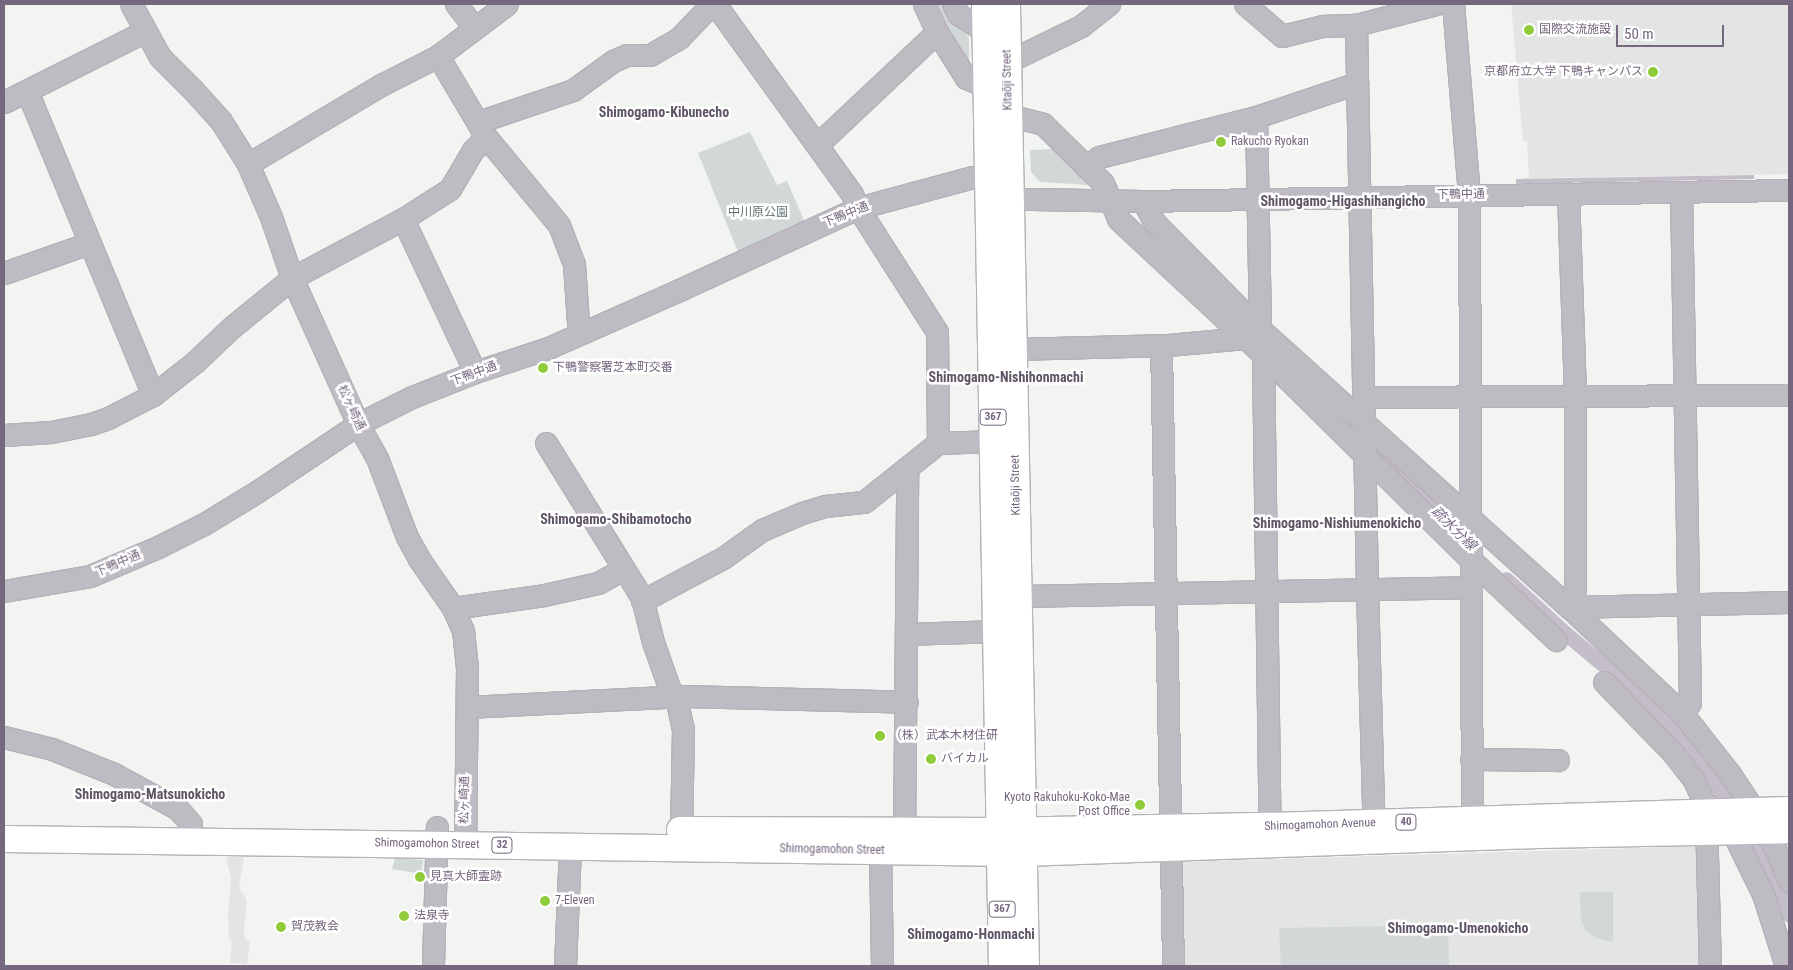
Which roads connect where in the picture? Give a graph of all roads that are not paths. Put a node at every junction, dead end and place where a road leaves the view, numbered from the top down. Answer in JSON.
{"nodes":[{"id":1,"x":131,"y":4,"type":"edge"},
{"id":2,"x":456,"y":4,"type":"edge"},
{"id":3,"x":507,"y":4,"type":"edge"},
{"id":4,"x":714,"y":4,"type":"edge"},
{"id":5,"x":924,"y":4,"type":"edge"},
{"id":6,"x":954,"y":4,"type":"edge"},
{"id":7,"x":986,"y":4,"type":"edge"},
{"id":8,"x":1006,"y":4,"type":"edge"},
{"id":9,"x":1109,"y":4,"type":"edge"},
{"id":10,"x":1246,"y":4,"type":"edge"},
{"id":11,"x":1436,"y":4,"type":"edge"},
{"id":12,"x":1453,"y":4,"type":"edge"},
{"id":13,"x":1356,"y":25,"type":"junction"},
{"id":14,"x":474,"y":27,"type":"junction"},
{"id":15,"x":146,"y":31,"type":"junction"},
{"id":16,"x":937,"y":32,"type":"junction"},
{"id":17,"x":987,"y":33,"type":"junction"},
{"id":18,"x":438,"y":56,"type":"junction"},
{"id":19,"x":1008,"y":62,"type":"junction"},
{"id":20,"x":1357,"y":82,"type":"junction"},
{"id":21,"x":988,"y":87,"type":"junction"},
{"id":22,"x":27,"y":90,"type":"junction"},
{"id":23,"x":4,"y":102,"type":"edge"},
{"id":24,"x":1008,"y":115,"type":"junction"},
{"id":25,"x":1256,"y":118,"type":"junction"},
{"id":26,"x":482,"y":130,"type":"junction"},
{"id":27,"x":816,"y":145,"type":"junction"},
{"id":28,"x":248,"y":164,"type":"junction"},
{"id":29,"x":1086,"y":167,"type":"junction"},
{"id":30,"x":989,"y":178,"type":"junction"},
{"id":31,"x":1789,"y":190,"type":"edge"},
{"id":32,"x":1681,"y":192,"type":"junction"},
{"id":33,"x":1568,"y":193,"type":"junction"},
{"id":34,"x":1469,"y":195,"type":"junction"},
{"id":35,"x":1359,"y":197,"type":"junction"},
{"id":36,"x":1010,"y":199,"type":"junction"},
{"id":37,"x":1258,"y":199,"type":"junction"},
{"id":38,"x":1112,"y":200,"type":"junction"},
{"id":39,"x":1143,"y":201,"type":"junction"},
{"id":40,"x":858,"y":208,"type":"junction"},
{"id":41,"x":403,"y":218,"type":"junction"},
{"id":42,"x":89,"y":243,"type":"junction"},
{"id":43,"x":4,"y":273,"type":"edge"},
{"id":44,"x":292,"y":278,"type":"junction"},
{"id":45,"x":582,"y":334,"type":"junction"},
{"id":46,"x":1255,"y":342,"type":"junction"},
{"id":47,"x":1161,"y":345,"type":"junction"},
{"id":48,"x":1014,"y":349,"type":"junction"},
{"id":49,"x":475,"y":372,"type":"junction"},
{"id":50,"x":153,"y":395,"type":"junction"},
{"id":51,"x":1470,"y":395,"type":"junction"},
{"id":52,"x":1575,"y":395,"type":"junction"},
{"id":53,"x":1685,"y":395,"type":"junction"},
{"id":54,"x":1789,"y":395,"type":"edge"},
{"id":55,"x":1363,"y":397,"type":"junction"},
{"id":56,"x":1364,"y":422,"type":"junction"},
{"id":57,"x":358,"y":424,"type":"junction"},
{"id":58,"x":4,"y":435,"type":"edge"},
{"id":59,"x":994,"y":442,"type":"junction"},
{"id":60,"x":546,"y":443,"type":"dead end"},
{"id":61,"x":938,"y":443,"type":"junction"},
{"id":62,"x":1364,"y":456,"type":"junction"},
{"id":63,"x":907,"y":468,"type":"junction"},
{"id":64,"x":1470,"y":520,"type":"junction"},
{"id":65,"x":1470,"y":559,"type":"junction"},
{"id":66,"x":624,"y":569,"type":"junction"},
{"id":67,"x":1470,"y":586,"type":"junction"},
{"id":68,"x":1367,"y":589,"type":"junction"},
{"id":69,"x":4,"y":591,"type":"edge"},
{"id":70,"x":1265,"y":591,"type":"junction"},
{"id":71,"x":1165,"y":593,"type":"junction"},
{"id":72,"x":1018,"y":596,"type":"junction"},
{"id":73,"x":642,"y":601,"type":"junction"},
{"id":74,"x":1789,"y":602,"type":"edge"},
{"id":75,"x":1688,"y":604,"type":"junction"},
{"id":76,"x":1569,"y":607,"type":"junction"},
{"id":77,"x":453,"y":608,"type":"junction"},
{"id":78,"x":997,"y":631,"type":"junction"},
{"id":79,"x":907,"y":634,"type":"junction"},
{"id":80,"x":1556,"y":640,"type":"dead end"},
{"id":81,"x":1604,"y":682,"type":"dead end"},
{"id":82,"x":676,"y":697,"type":"junction"},
{"id":83,"x":907,"y":702,"type":"junction"},
{"id":84,"x":467,"y":707,"type":"junction"},
{"id":85,"x":1682,"y":713,"type":"junction"},
{"id":86,"x":4,"y":736,"type":"edge"},
{"id":87,"x":1472,"y":759,"type":"junction"},
{"id":88,"x":1558,"y":760,"type":"dead end"},
{"id":89,"x":1789,"y":810,"type":"edge"},
{"id":90,"x":1713,"y":818,"type":"junction"},
{"id":91,"x":4,"y":823,"type":"edge"},
{"id":92,"x":1769,"y":824,"type":"edge"},
{"id":93,"x":1472,"y":828,"type":"junction"},
{"id":94,"x":681,"y":830,"type":"junction"},
{"id":95,"x":190,"y":832,"type":"junction"},
{"id":96,"x":1374,"y":832,"type":"junction"},
{"id":97,"x":437,"y":835,"type":"junction"},
{"id":98,"x":1270,"y":835,"type":"junction"},
{"id":99,"x":465,"y":836,"type":"junction"},
{"id":100,"x":1170,"y":837,"type":"junction"},
{"id":101,"x":4,"y":839,"type":"edge"},
{"id":102,"x":1012,"y":842,"type":"junction"},
{"id":103,"x":896,"y":844,"type":"junction"},
{"id":104,"x":570,"y":846,"type":"junction"},
{"id":105,"x":1789,"y":881,"type":"edge"},
{"id":106,"x":433,"y":966,"type":"edge"},
{"id":107,"x":565,"y":966,"type":"edge"},
{"id":108,"x":882,"y":966,"type":"edge"},
{"id":109,"x":1003,"y":966,"type":"edge"},
{"id":110,"x":1025,"y":966,"type":"edge"},
{"id":111,"x":1173,"y":966,"type":"edge"},
{"id":112,"x":1710,"y":966,"type":"edge"},
{"id":113,"x":1786,"y":966,"type":"edge"}],
"edges":[{"from":1,"to":15,"type":"street","name":"松ヶ崎通"},
{"from":2,"to":14,"type":"street"},
{"from":3,"to":14,"type":"street"},
{"from":4,"to":26,"type":"street"},
{"from":4,"to":27,"type":"street"},
{"from":5,"to":16,"type":"street"},
{"from":6,"to":17,"type":"street"},
{"from":7,"to":17,"type":"highway","name":"Kitaōji Street","number":"367"},
{"from":8,"to":19,"type":"highway","name":"Kitaōji Street","number":"367"},
{"from":9,"to":19,"type":"street"},
{"from":10,"to":13,"type":"street"},
{"from":11,"to":13,"type":"street"},
{"from":12,"to":34,"type":"street"},
{"from":13,"to":20,"type":"street"},
{"from":14,"to":18,"type":"street"},
{"from":15,"to":22,"type":"street"},
{"from":15,"to":28,"type":"street","name":"松ヶ崎通"},
{"from":16,"to":21,"type":"street"},
{"from":16,"to":27,"type":"street"},
{"from":17,"to":21,"type":"highway","name":"Kitaōji Street","number":"367"},
{"from":18,"to":26,"type":"street"},
{"from":18,"to":28,"type":"street"},
{"from":19,"to":24,"type":"highway","name":"Kitaōji Street","number":"367"},
{"from":20,"to":25,"type":"street"},
{"from":20,"to":35,"type":"street"},
{"from":21,"to":30,"type":"highway","name":"Kitaōji Street","number":"367"},
{"from":22,"to":23,"type":"street"},
{"from":22,"to":42,"type":"street"},
{"from":24,"to":29,"type":"street"},
{"from":24,"to":36,"type":"highway","name":"Kitaōji Street","number":"367"},
{"from":25,"to":29,"type":"street"},
{"from":25,"to":37,"type":"street"},
{"from":26,"to":41,"type":"street"},
{"from":26,"to":45,"type":"street"},
{"from":27,"to":40,"type":"street"},
{"from":28,"to":44,"type":"street","name":"松ヶ崎通"},
{"from":29,"to":38,"type":"street"},
{"from":30,"to":36,"type":"street"},
{"from":30,"to":40,"type":"street","name":"下鴨中通"},
{"from":30,"to":59,"type":"highway","name":"Kitaōji Street","number":"367"},
{"from":31,"to":32,"type":"street","name":"下鴨中通"},
{"from":32,"to":33,"type":"street","name":"下鴨中通"},
{"from":32,"to":53,"type":"street"},
{"from":33,"to":34,"type":"street","name":"下鴨中通"},
{"from":33,"to":52,"type":"street"},
{"from":34,"to":35,"type":"street","name":"下鴨中通"},
{"from":34,"to":51,"type":"street"},
{"from":35,"to":37,"type":"street","name":"下鴨中通"},
{"from":35,"to":55,"type":"street"},
{"from":36,"to":38,"type":"street","name":"下鴨中通"},
{"from":36,"to":48,"type":"highway","name":"Kitaōji Street","number":"367"},
{"from":37,"to":39,"type":"street","name":"下鴨中通"},
{"from":37,"to":46,"type":"street"},
{"from":38,"to":39,"type":"street","name":"下鴨中通"},
{"from":38,"to":46,"type":"street"},
{"from":39,"to":46,"type":"street"},
{"from":40,"to":45,"type":"street","name":"下鴨中通"},
{"from":40,"to":61,"type":"street"},
{"from":41,"to":44,"type":"street"},
{"from":41,"to":49,"type":"street"},
{"from":42,"to":43,"type":"street"},
{"from":42,"to":50,"type":"street"},
{"from":44,"to":50,"type":"street"},
{"from":44,"to":57,"type":"street","name":"松ヶ崎通"},
{"from":45,"to":49,"type":"street","name":"下鴨中通"},
{"from":46,"to":47,"type":"street"},
{"from":46,"to":56,"type":"street"},
{"from":46,"to":62,"type":"street"},
{"from":46,"to":70,"type":"street"},
{"from":47,"to":48,"type":"street"},
{"from":47,"to":71,"type":"street"},
{"from":48,"to":72,"type":"highway","name":"Kitaōji Street","number":"367"},
{"from":49,"to":57,"type":"street","name":"下鴨中通"},
{"from":50,"to":58,"type":"street"},
{"from":51,"to":52,"type":"street"},
{"from":51,"to":55,"type":"street"},
{"from":51,"to":64,"type":"street"},
{"from":52,"to":53,"type":"street"},
{"from":52,"to":76,"type":"street"},
{"from":53,"to":54,"type":"street"},
{"from":53,"to":75,"type":"street"},
{"from":55,"to":56,"type":"street"},
{"from":56,"to":62,"type":"street"},
{"from":56,"to":64,"type":"street"},
{"from":57,"to":69,"type":"street","name":"下鴨中通"},
{"from":57,"to":77,"type":"street","name":"松ヶ崎通"},
{"from":59,"to":61,"type":"street"},
{"from":59,"to":78,"type":"highway","name":"Kitaōji Street","number":"367"},
{"from":60,"to":66,"type":"street"},
{"from":61,"to":63,"type":"street"},
{"from":62,"to":65,"type":"street"},
{"from":62,"to":68,"type":"street"},
{"from":63,"to":73,"type":"street"},
{"from":63,"to":79,"type":"street"},
{"from":64,"to":65,"type":"street"},
{"from":64,"to":76,"type":"street"},
{"from":65,"to":67,"type":"street"},
{"from":65,"to":80,"type":"street"},
{"from":66,"to":73,"type":"street"},
{"from":66,"to":77,"type":"street"},
{"from":67,"to":68,"type":"street"},
{"from":67,"to":87,"type":"street"},
{"from":68,"to":70,"type":"street"},
{"from":68,"to":96,"type":"street"},
{"from":70,"to":71,"type":"street"},
{"from":70,"to":98,"type":"street"},
{"from":71,"to":72,"type":"street"},
{"from":71,"to":100,"type":"street"},
{"from":72,"to":102,"type":"highway","name":"Kitaōji Street","number":"367"},
{"from":73,"to":82,"type":"street"},
{"from":74,"to":75,"type":"street"},
{"from":75,"to":76,"type":"street"},
{"from":75,"to":85,"type":"street"},
{"from":76,"to":85,"type":"street"},
{"from":77,"to":84,"type":"street","name":"松ヶ崎通"},
{"from":78,"to":79,"type":"street"},
{"from":78,"to":102,"type":"highway","name":"Kitaōji Street","number":"367"},
{"from":79,"to":83,"type":"street"},
{"from":81,"to":90,"type":"street"},
{"from":82,"to":83,"type":"street"},
{"from":82,"to":84,"type":"street"},
{"from":82,"to":94,"type":"street"},
{"from":83,"to":103,"type":"street"},
{"from":84,"to":99,"type":"street","name":"松ヶ崎通"},
{"from":85,"to":92,"type":"street"},
{"from":86,"to":95,"type":"street"},
{"from":87,"to":88,"type":"street"},
{"from":87,"to":93,"type":"street"},
{"from":89,"to":92,"type":"main road","name":"Shimogamohon Avenue","number":"40"},
{"from":90,"to":92,"type":"main road","name":"Shimogamohon Avenue","number":"40"},
{"from":90,"to":93,"type":"main road","name":"Shimogamohon Avenue","number":"40"},
{"from":90,"to":112,"type":"street"},
{"from":90,"to":113,"type":"street"},
{"from":91,"to":95,"type":"main road","name":"Shimogamohon Street","number":"32"},
{"from":92,"to":105,"type":"street"},
{"from":93,"to":96,"type":"main road","name":"Shimogamohon Avenue","number":"40"},
{"from":94,"to":99,"type":"main road","name":"Shimogamohon Street","number":"32"},
{"from":94,"to":103,"type":"main road","name":"Shimogamohon Street","number":"32"},
{"from":95,"to":97,"type":"main road","name":"Shimogamohon Street","number":"32"},
{"from":95,"to":101,"type":"main road","name":"Shimogamohon Street","number":"32"},
{"from":96,"to":98,"type":"main road","name":"Shimogamohon Avenue","number":"40"},
{"from":97,"to":99,"type":"main road","name":"Shimogamohon Street","number":"32"},
{"from":97,"to":106,"type":"street"},
{"from":98,"to":100,"type":"main road","name":"Shimogamohon Avenue","number":"40"},
{"from":99,"to":104,"type":"main road","name":"Shimogamohon Street","number":"32"},
{"from":100,"to":102,"type":"main road","name":"Shimogamohon Avenue","number":"40"},
{"from":100,"to":111,"type":"street"},
{"from":102,"to":103,"type":"main road","name":"Shimogamohon Street","number":"32"},
{"from":102,"to":109,"type":"highway","name":"Kitaōji Street","number":"367"},
{"from":102,"to":110,"type":"highway","name":"Kitaōji Street","number":"367"},
{"from":103,"to":104,"type":"main road","name":"Shimogamohon Street","number":"32"},
{"from":103,"to":108,"type":"street"},
{"from":104,"to":107,"type":"street"}]}
